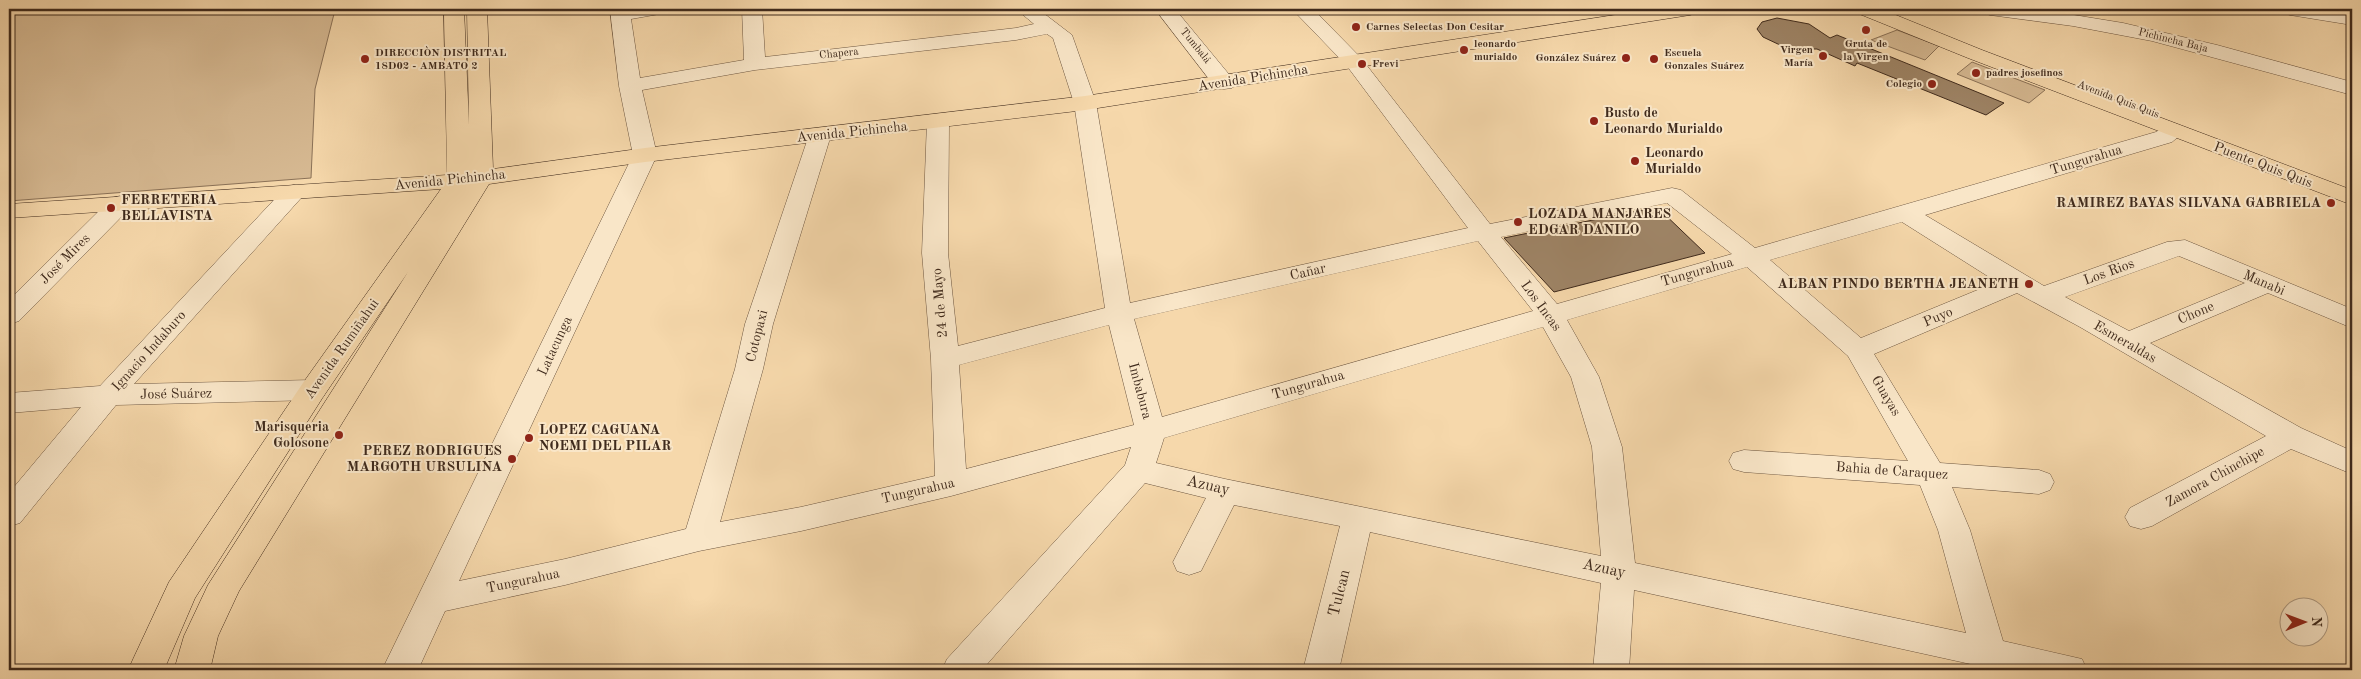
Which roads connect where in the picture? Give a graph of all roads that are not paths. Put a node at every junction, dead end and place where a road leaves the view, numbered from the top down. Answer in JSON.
{"nodes":[{"id":1,"x":454,"y":9,"type":"edge"},
{"id":2,"x":477,"y":9,"type":"edge"},
{"id":3,"x":658,"y":9,"type":"edge"},
{"id":4,"x":752,"y":9,"type":"edge"},
{"id":5,"x":1004,"y":9,"type":"edge"},
{"id":6,"x":1026,"y":9,"type":"edge"},
{"id":7,"x":1165,"y":9,"type":"edge"},
{"id":8,"x":1302,"y":9,"type":"edge"},
{"id":9,"x":1690,"y":9,"type":"edge"},
{"id":10,"x":1864,"y":9,"type":"edge"},
{"id":11,"x":1885,"y":9,"type":"edge"},
{"id":12,"x":1990,"y":9,"type":"edge"},
{"id":13,"x":2290,"y":9,"type":"edge"},
{"id":14,"x":620,"y":12,"type":"edge"},
{"id":15,"x":2352,"y":19,"type":"edge"},
{"id":16,"x":1043,"y":29,"type":"junction"},
{"id":17,"x":1354,"y":62,"type":"junction"},
{"id":18,"x":755,"y":64,"type":"junction"},
{"id":19,"x":1224,"y":83,"type":"junction"},
{"id":20,"x":630,"y":86,"type":"junction"},
{"id":21,"x":2352,"y":89,"type":"edge"},
{"id":22,"x":1085,"y":103,"type":"junction"},
{"id":23,"x":938,"y":122,"type":"junction"},
{"id":24,"x":2174,"y":131,"type":"junction"},
{"id":25,"x":820,"y":135,"type":"junction"},
{"id":26,"x":645,"y":155,"type":"junction"},
{"id":27,"x":470,"y":180,"type":"junction"},
{"id":28,"x":2352,"y":188,"type":"edge"},
{"id":29,"x":294,"y":192,"type":"junction"},
{"id":30,"x":1672,"y":195,"type":"joint"},
{"id":31,"x":2352,"y":198,"type":"edge"},
{"id":32,"x":121,"y":202,"type":"junction"},
{"id":33,"x":9,"y":211,"type":"edge"},
{"id":34,"x":1903,"y":212,"type":"junction"},
{"id":35,"x":1484,"y":232,"type":"junction"},
{"id":36,"x":2176,"y":248,"type":"joint"},
{"id":37,"x":1751,"y":257,"type":"junction"},
{"id":38,"x":2266,"y":284,"type":"junction"},
{"id":39,"x":2029,"y":289,"type":"junction"},
{"id":40,"x":1119,"y":314,"type":"junction"},
{"id":41,"x":1550,"y":314,"type":"junction"},
{"id":42,"x":9,"y":315,"type":"edge"},
{"id":43,"x":2352,"y":320,"type":"edge"},
{"id":44,"x":2126,"y":343,"type":"junction"},
{"id":45,"x":1858,"y":350,"type":"junction"},
{"id":46,"x":945,"y":359,"type":"junction"},
{"id":47,"x":313,"y":390,"type":"junction"},
{"id":48,"x":108,"y":396,"type":"junction"},
{"id":49,"x":9,"y":403,"type":"edge"},
{"id":50,"x":1151,"y":431,"type":"junction"},
{"id":51,"x":2290,"y":436,"type":"junction"},
{"id":52,"x":1744,"y":461,"type":"dead end"},
{"id":53,"x":2352,"y":463,"type":"edge"},
{"id":54,"x":1139,"y":470,"type":"junction"},
{"id":55,"x":1930,"y":473,"type":"junction"},
{"id":56,"x":2039,"y":482,"type":"dead end"},
{"id":57,"x":950,"y":484,"type":"junction"},
{"id":58,"x":1225,"y":491,"type":"junction"},
{"id":59,"x":9,"y":514,"type":"edge"},
{"id":60,"x":1358,"y":517,"type":"junction"},
{"id":61,"x":2141,"y":517,"type":"dead end"},
{"id":62,"x":699,"y":538,"type":"junction"},
{"id":63,"x":1189,"y":562,"type":"dead end"},
{"id":64,"x":1619,"y":572,"type":"junction"},
{"id":65,"x":432,"y":600,"type":"junction"},
{"id":66,"x":1992,"y":661,"type":"edge"},
{"id":67,"x":971,"y":668,"type":"edge"},
{"id":68,"x":146,"y":670,"type":"edge"},
{"id":69,"x":192,"y":670,"type":"edge"},
{"id":70,"x":400,"y":670,"type":"edge"},
{"id":71,"x":1322,"y":670,"type":"edge"},
{"id":72,"x":1611,"y":670,"type":"edge"},
{"id":73,"x":2069,"y":670,"type":"edge"}],
"edges":[{"from":1,"to":27,"type":"main road"},
{"from":2,"to":27,"type":"main road"},
{"from":3,"to":14,"type":"street"},
{"from":4,"to":18,"type":"street"},
{"from":5,"to":16,"type":"street","name":"Imbabura"},
{"from":6,"to":16,"type":"street","name":"Imbabura"},
{"from":7,"to":19,"type":"street","name":"Tumbalá"},
{"from":8,"to":17,"type":"street","name":"Los Incas"},
{"from":9,"to":17,"type":"main road","name":"Avenida Pichincha"},
{"from":10,"to":24,"type":"main road","name":"Avenida Quis Quis"},
{"from":11,"to":28,"type":"main road","name":"Avenida Quis Quis"},
{"from":12,"to":21,"type":"street","name":"Pichincha Baja"},
{"from":13,"to":15,"type":"street"},
{"from":14,"to":20,"type":"street"},
{"from":16,"to":18,"type":"street","name":"Chapera"},
{"from":16,"to":22,"type":"street","name":"Imbabura"},
{"from":17,"to":19,"type":"main road","name":"Avenida Pichincha"},
{"from":17,"to":35,"type":"street","name":"Los Incas"},
{"from":18,"to":20,"type":"street","name":"Chapera"},
{"from":19,"to":22,"type":"main road","name":"Avenida Pichincha"},
{"from":20,"to":26,"type":"street"},
{"from":22,"to":23,"type":"main road","name":"Avenida Pichincha"},
{"from":22,"to":40,"type":"street","name":"Imbabura"},
{"from":23,"to":25,"type":"main road","name":"Avenida Pichincha"},
{"from":23,"to":46,"type":"street","name":"24 de Mayo"},
{"from":24,"to":31,"type":"main road","name":"Puente Quis Quis"},
{"from":24,"to":34,"type":"street","name":"Tungurahua"},
{"from":25,"to":26,"type":"main road","name":"Avenida Pichincha"},
{"from":25,"to":62,"type":"street","name":"Cotopaxi"},
{"from":26,"to":27,"type":"main road","name":"Avenida Pichincha"},
{"from":26,"to":65,"type":"street","name":"Latacunga"},
{"from":27,"to":29,"type":"main road","name":"Avenida Pichincha"},
{"from":27,"to":47,"type":"main road","name":"Avenida Rumiñahui"},
{"from":27,"to":69,"type":"main road","name":"Avenida Rumiñahui"},
{"from":29,"to":32,"type":"main road","name":"Avenida Pichincha"},
{"from":29,"to":48,"type":"street","name":"Ignacio Indaburo"},
{"from":30,"to":35,"type":"street","name":"Cañar"},
{"from":30,"to":37,"type":"street","name":"Guayas"},
{"from":32,"to":33,"type":"main road","name":"Avenida Pichincha"},
{"from":32,"to":42,"type":"street","name":"José Mires"},
{"from":34,"to":37,"type":"street","name":"Tungurahua"},
{"from":34,"to":39,"type":"street","name":"Esmeraldas"},
{"from":35,"to":40,"type":"street","name":"Cañar"},
{"from":35,"to":41,"type":"street","name":"Los Incas"},
{"from":36,"to":38,"type":"street","name":"Manabi"},
{"from":36,"to":39,"type":"street","name":"Los Rios"},
{"from":37,"to":41,"type":"street","name":"Tungurahua"},
{"from":37,"to":45,"type":"street","name":"Guayas"},
{"from":38,"to":43,"type":"street","name":"Manabi"},
{"from":38,"to":44,"type":"street","name":"Chone"},
{"from":39,"to":44,"type":"street","name":"Esmeraldas"},
{"from":39,"to":45,"type":"street","name":"Puyo"},
{"from":40,"to":46,"type":"street","name":"Cañar"},
{"from":40,"to":50,"type":"street","name":"Imbabura"},
{"from":41,"to":50,"type":"street","name":"Tungurahua"},
{"from":41,"to":64,"type":"street","name":"Los Incas"},
{"from":44,"to":51,"type":"street","name":"Esmeraldas"},
{"from":45,"to":55,"type":"street","name":"Guayas"},
{"from":46,"to":57,"type":"street","name":"24 de Mayo"},
{"from":47,"to":48,"type":"street","name":"José Suárez"},
{"from":47,"to":68,"type":"main road","name":"Avenida Rumiñahui"},
{"from":48,"to":49,"type":"street","name":"José Suárez"},
{"from":48,"to":59,"type":"street","name":"Ignacio Indaburo"},
{"from":50,"to":54,"type":"street","name":"Imbabura"},
{"from":50,"to":57,"type":"street","name":"Tungurahua"},
{"from":51,"to":53,"type":"street","name":"Esmeraldas"},
{"from":51,"to":61,"type":"street","name":"Zamora Chinchipe"},
{"from":52,"to":55,"type":"street","name":"Bahia de Caraquez"},
{"from":54,"to":58,"type":"street","name":"Azuay"},
{"from":54,"to":67,"type":"street","name":"Imbabura"},
{"from":55,"to":56,"type":"street","name":"Bahia de Caraquez"},
{"from":55,"to":66,"type":"street","name":"Guayas"},
{"from":57,"to":62,"type":"street","name":"Tungurahua"},
{"from":58,"to":60,"type":"street","name":"Azuay"},
{"from":58,"to":63,"type":"street"},
{"from":60,"to":64,"type":"street","name":"Azuay"},
{"from":60,"to":71,"type":"street","name":"Tulcan"},
{"from":62,"to":65,"type":"street","name":"Tungurahua"},
{"from":64,"to":66,"type":"street","name":"Azuay"},
{"from":64,"to":72,"type":"street","name":"Los Incas"},
{"from":65,"to":70,"type":"street","name":"Latacunga"},
{"from":66,"to":73,"type":"street","name":"Azuay"}]}
